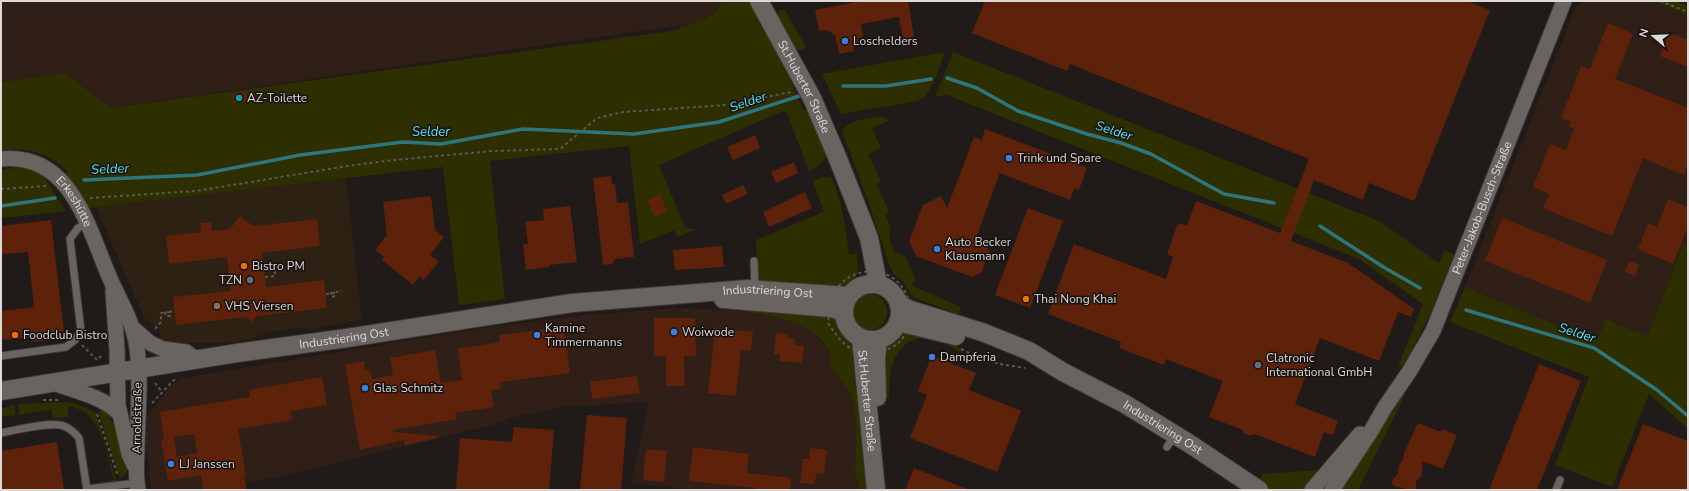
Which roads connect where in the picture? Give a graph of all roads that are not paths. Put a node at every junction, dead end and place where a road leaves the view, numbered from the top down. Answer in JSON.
{"nodes":[{"id":1,"x":759,"y":1,"type":"edge"},
{"id":2,"x":1564,"y":1,"type":"edge"},
{"id":3,"x":1,"y":159,"type":"edge"},
{"id":4,"x":88,"y":223,"type":"junction"},
{"id":5,"x":754,"y":261,"type":"dead end"},
{"id":6,"x":877,"y":282,"type":"junction"},
{"id":7,"x":113,"y":284,"type":"junction"},
{"id":8,"x":755,"y":290,"type":"junction"},
{"id":9,"x":688,"y":294,"type":"junction"},
{"id":10,"x":846,"y":304,"type":"junction"},
{"id":11,"x":904,"y":315,"type":"junction"},
{"id":12,"x":133,"y":328,"type":"junction"},
{"id":13,"x":875,"y":342,"type":"junction"},
{"id":14,"x":1,"y":356,"type":"edge"},
{"id":15,"x":195,"y":359,"type":"junction"},
{"id":16,"x":138,"y":369,"type":"junction"},
{"id":17,"x":117,"y":372,"type":"junction"},
{"id":18,"x":54,"y":383,"type":"junction"},
{"id":19,"x":1,"y":390,"type":"edge"},
{"id":20,"x":1385,"y":407,"type":"junction"},
{"id":21,"x":120,"y":414,"type":"junction"},
{"id":22,"x":1,"y":433,"type":"edge"},
{"id":23,"x":137,"y":480,"type":"edge"},
{"id":24,"x":1560,"y":480,"type":"dead end"},
{"id":25,"x":87,"y":490,"type":"edge"},
{"id":26,"x":876,"y":490,"type":"edge"},
{"id":27,"x":1259,"y":490,"type":"edge"},
{"id":28,"x":1312,"y":490,"type":"edge"},
{"id":29,"x":1332,"y":490,"type":"edge"},
{"id":30,"x":1556,"y":490,"type":"edge"}],
"edges":[{"from":1,"to":6,"type":"street","name":"St.Huberter Straße"},
{"from":2,"to":20,"type":"street","name":"Peter-Jakob-Busch-Straße"},
{"from":3,"to":4,"type":"street","name":"Erkeshütte"},
{"from":4,"to":7,"type":"street","name":"Erkeshütte"},
{"from":4,"to":14,"type":"lane"},
{"from":5,"to":8,"type":"lane"},
{"from":6,"to":10,"type":"street"},
{"from":6,"to":11,"type":"street"},
{"from":7,"to":12,"type":"street","name":"Erkeshütte"},
{"from":7,"to":17,"type":"street","name":"Erkeshütte"},
{"from":8,"to":9,"type":"street","name":"Industriering Ost"},
{"from":8,"to":10,"type":"street","name":"Industriering Ost"},
{"from":9,"to":10,"type":"street","name":"Industriering Ost"},
{"from":9,"to":15,"type":"street","name":"Industriering Ost"},
{"from":10,"to":13,"type":"street"},
{"from":11,"to":13,"type":"street"},
{"from":11,"to":27,"type":"street","name":"Industriering Ost"},
{"from":12,"to":15,"type":"street"},
{"from":12,"to":16,"type":"street","name":"Erkeshütte"},
{"from":13,"to":26,"type":"street","name":"St.Huberter Straße"},
{"from":15,"to":16,"type":"street","name":"Industriering Ost"},
{"from":16,"to":17,"type":"street","name":"Industriering Ost"},
{"from":16,"to":23,"type":"street","name":"Arnoldstraße"},
{"from":17,"to":18,"type":"street","name":"Industriering Ost"},
{"from":17,"to":21,"type":"street","name":"Arnoldstraße"},
{"from":18,"to":19,"type":"street","name":"Industriering Ost"},
{"from":18,"to":21,"type":"street"},
{"from":20,"to":28,"type":"street","name":"Peter-Jakob-Busch-Straße"},
{"from":20,"to":29,"type":"street","name":"Peter-Jakob-Busch-Straße"},
{"from":21,"to":23,"type":"street","name":"Arnoldstraße"},
{"from":22,"to":25,"type":"lane"},
{"from":23,"to":25,"type":"lane"},
{"from":24,"to":30,"type":"lane"}]}
